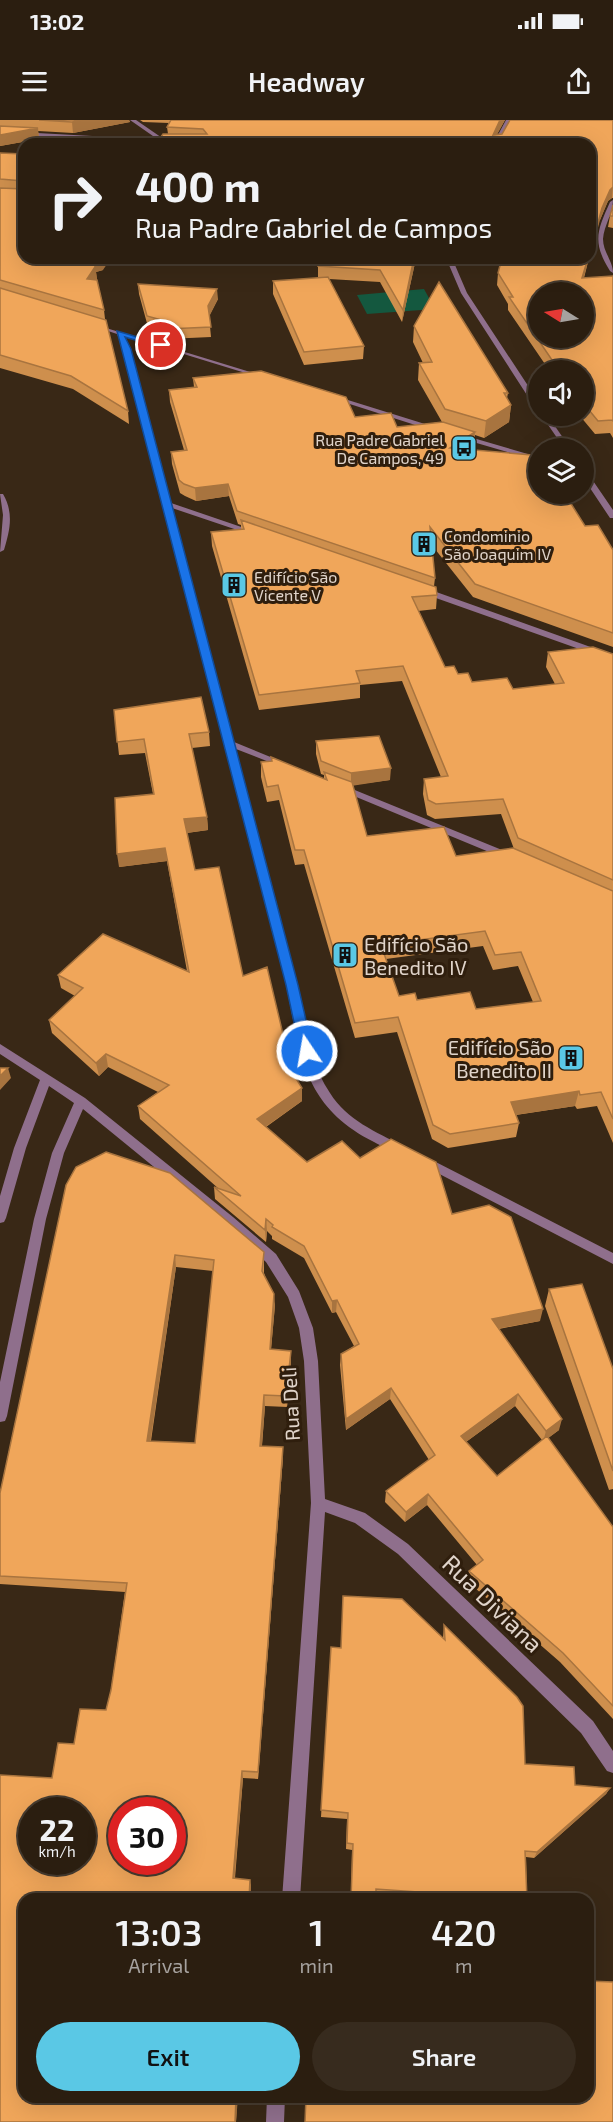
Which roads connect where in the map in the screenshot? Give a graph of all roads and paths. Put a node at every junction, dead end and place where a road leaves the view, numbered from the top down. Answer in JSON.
{"nodes":[{"id":1,"x":133,"y":120,"type":"edge"},
{"id":2,"x":509,"y":120,"type":"edge"},
{"id":3,"x":0,"y":133,"type":"edge"},
{"id":4,"x":92,"y":138,"type":"edge"},
{"id":5,"x":159,"y":138,"type":"edge"},
{"id":6,"x":499,"y":138,"type":"edge"},
{"id":7,"x":613,"y":202,"type":"edge"},
{"id":8,"x":596,"y":251,"type":"edge"},
{"id":9,"x":600,"y":251,"type":"junction"},
{"id":10,"x":452,"y":264,"type":"edge"},
{"id":11,"x":613,"y":271,"type":"edge"},
{"id":12,"x":89,"y":323,"type":"edge"},
{"id":13,"x":120,"y":333,"type":"junction"},
{"id":14,"x":273,"y":379,"type":"edge"},
{"id":15,"x":528,"y":391,"type":"edge"},
{"id":16,"x":329,"y":396,"type":"edge"},
{"id":17,"x":528,"y":456,"type":"edge"},
{"id":18,"x":594,"y":488,"type":"edge"},
{"id":19,"x":0,"y":496,"type":"edge"},
{"id":20,"x":167,"y":504,"type":"junction"},
{"id":21,"x":613,"y":516,"type":"edge"},
{"id":22,"x":259,"y":534,"type":"edge"},
{"id":23,"x":0,"y":550,"type":"edge"},
{"id":24,"x":417,"y":589,"type":"edge"},
{"id":25,"x":613,"y":658,"type":"edge"},
{"id":26,"x":228,"y":743,"type":"junction"},
{"id":27,"x":294,"y":769,"type":"edge"},
{"id":28,"x":327,"y":782,"type":"edge"},
{"id":29,"x":519,"y":861,"type":"edge"},
{"id":30,"x":0,"y":1048,"type":"edge"},
{"id":31,"x":46,"y":1078,"type":"junction"},
{"id":32,"x":81,"y":1101,"type":"junction"},
{"id":33,"x":0,"y":1218,"type":"edge"},
{"id":34,"x":613,"y":1259,"type":"edge"},
{"id":35,"x":0,"y":1416,"type":"edge"},
{"id":36,"x":318,"y":1503,"type":"junction"},
{"id":37,"x":613,"y":1766,"type":"edge"},
{"id":38,"x":291,"y":1893,"type":"edge"},
{"id":39,"x":276,"y":2103,"type":"edge"},
{"id":40,"x":275,"y":2122,"type":"edge"}],
"edges":[{"from":1,"to":5,"type":"street"},
{"from":2,"to":6,"type":"street"},
{"from":3,"to":4,"type":"street"},
{"from":7,"to":9,"type":"street"},
{"from":8,"to":9,"type":"street"},
{"from":9,"to":11,"type":"street"},
{"from":10,"to":15,"type":"street"},
{"from":12,"to":13,"type":"street"},
{"from":13,"to":14,"type":"street"},
{"from":13,"to":20,"type":"street"},
{"from":16,"to":17,"type":"street"},
{"from":18,"to":21,"type":"street"},
{"from":19,"to":23,"type":"street"},
{"from":20,"to":22,"type":"street"},
{"from":20,"to":26,"type":"street"},
{"from":24,"to":25,"type":"street"},
{"from":26,"to":27,"type":"street"},
{"from":26,"to":34,"type":"street"},
{"from":28,"to":29,"type":"street"},
{"from":30,"to":31,"type":"street","name":"Rua Deli"},
{"from":31,"to":32,"type":"street","name":"Rua Deli"},
{"from":31,"to":33,"type":"street"},
{"from":32,"to":35,"type":"street"},
{"from":32,"to":36,"type":"street","name":"Rua Deli"},
{"from":36,"to":37,"type":"street","name":"Rua Diviana"},
{"from":36,"to":38,"type":"street","name":"Rua Deli"},
{"from":39,"to":40,"type":"street"}]}
